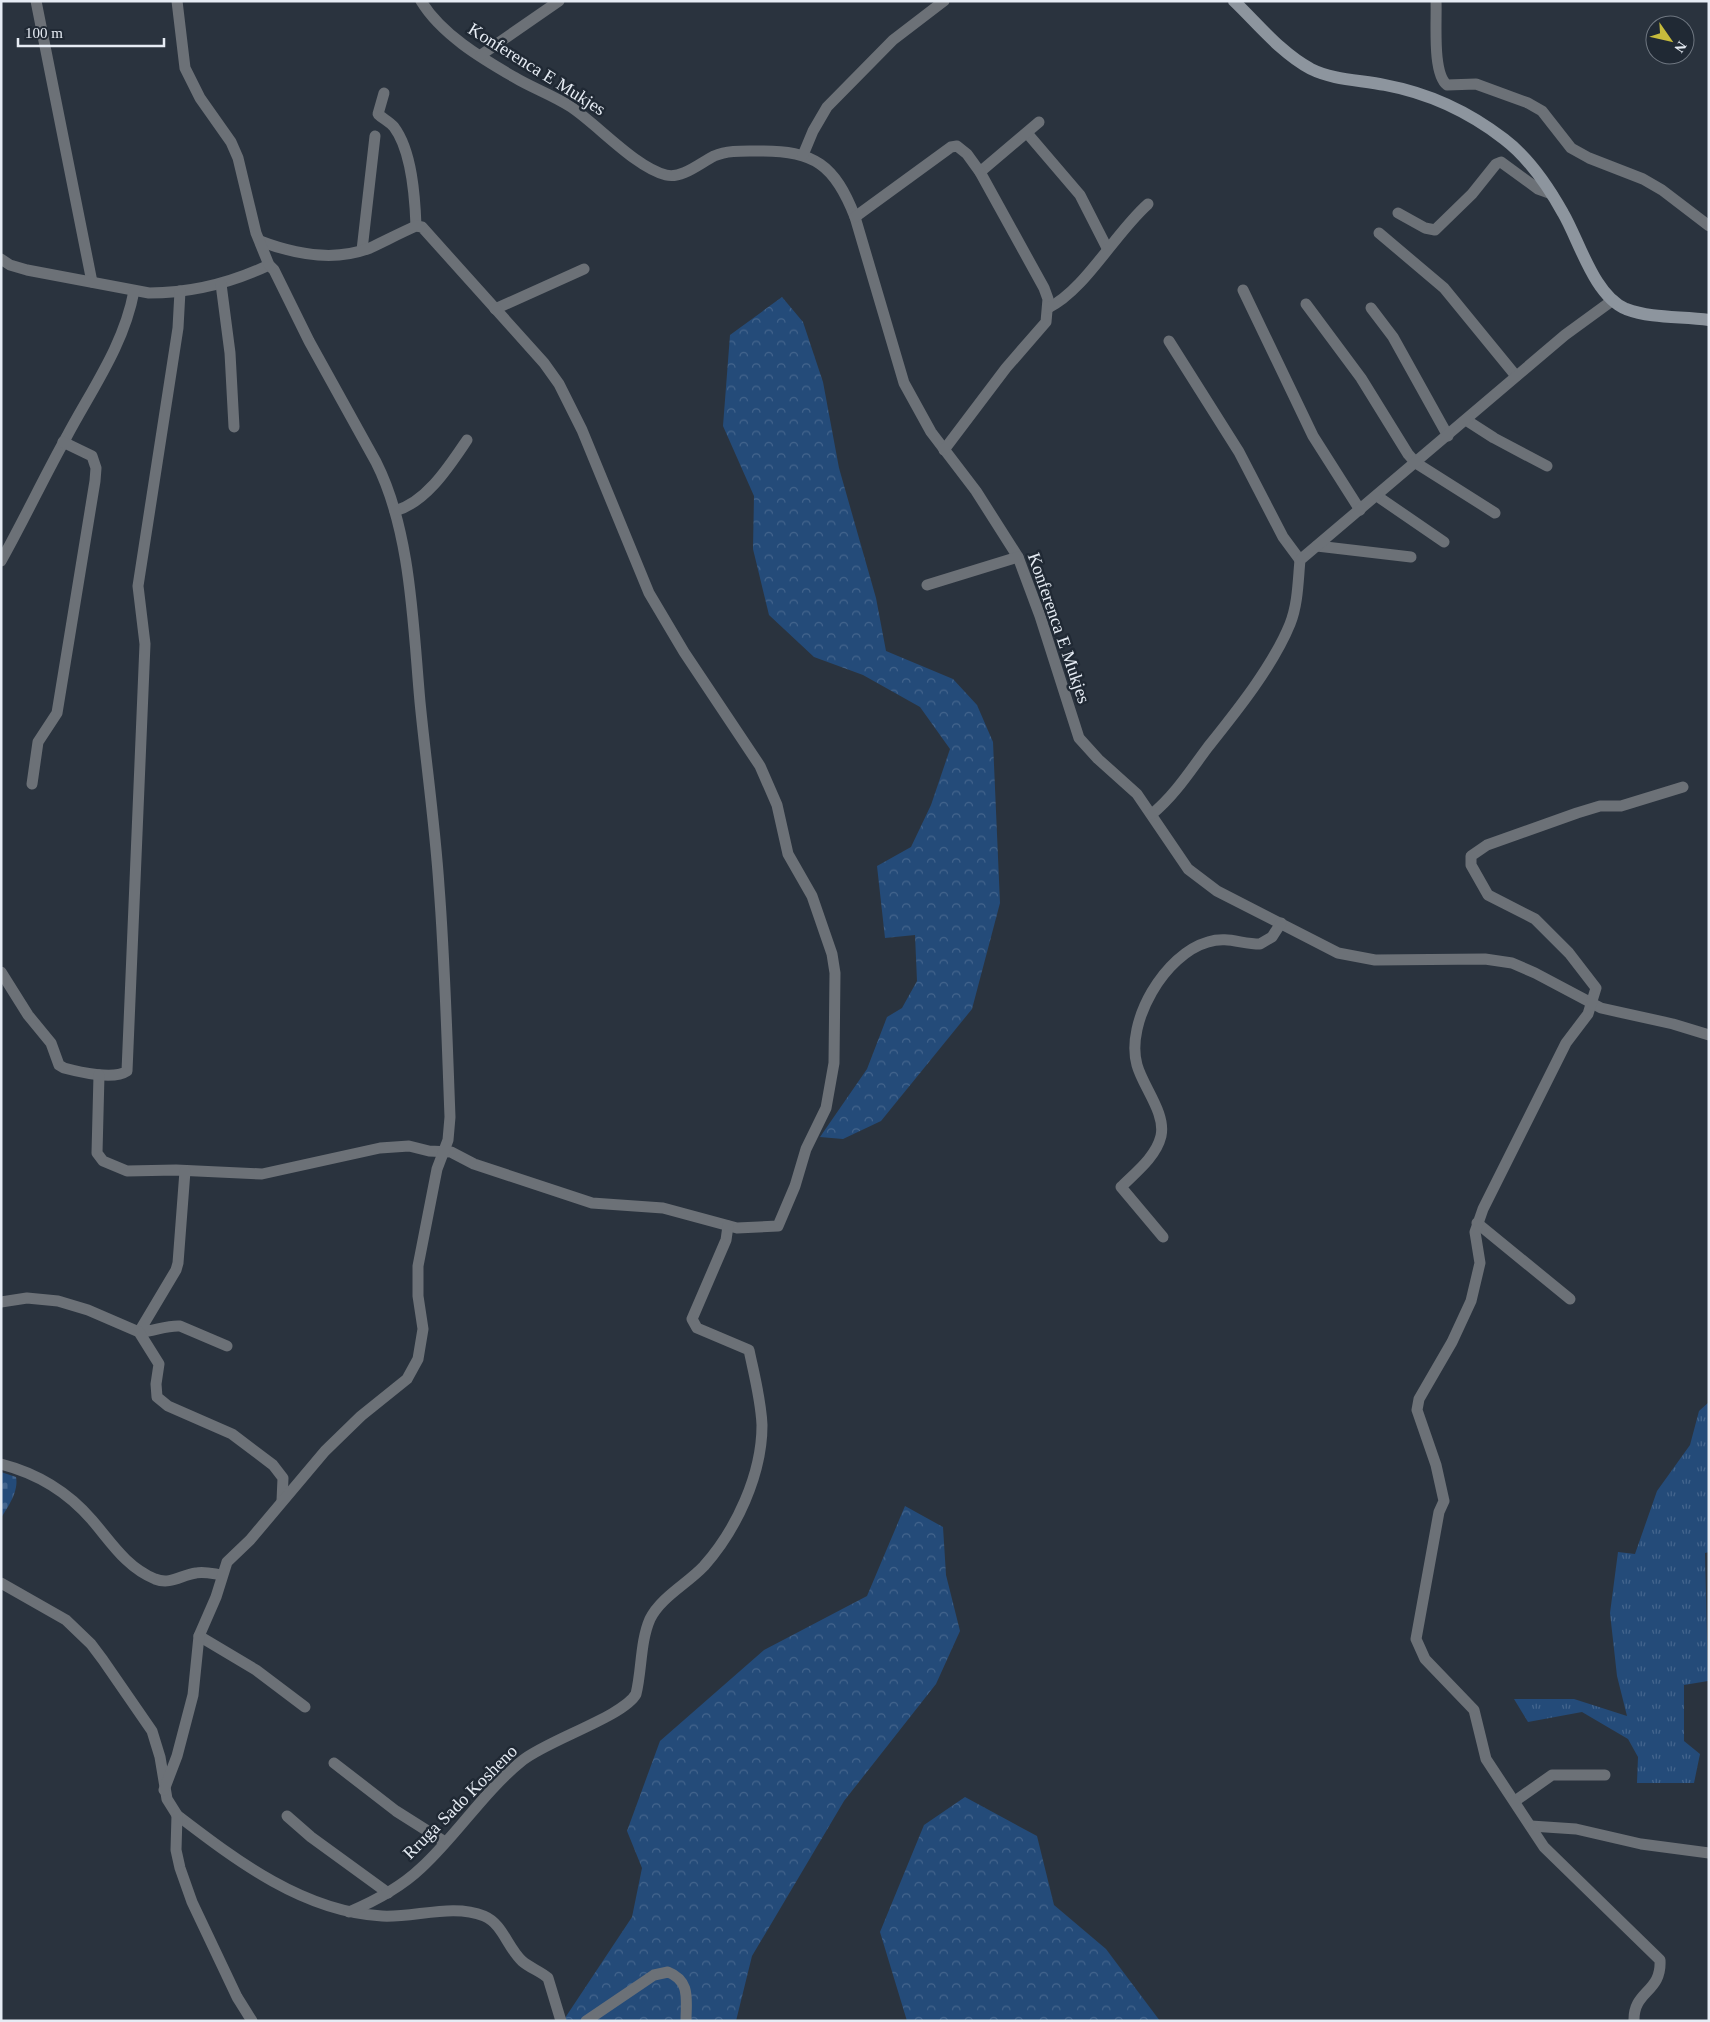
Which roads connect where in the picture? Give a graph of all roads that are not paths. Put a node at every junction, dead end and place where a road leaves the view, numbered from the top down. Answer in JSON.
{"nodes":[{"id":1,"x":36,"y":1,"type":"edge"},
{"id":2,"x":177,"y":1,"type":"edge"},
{"id":3,"x":421,"y":1,"type":"edge"},
{"id":4,"x":559,"y":1,"type":"edge"},
{"id":5,"x":944,"y":1,"type":"edge"},
{"id":6,"x":1234,"y":1,"type":"edge"},
{"id":7,"x":1436,"y":1,"type":"edge"},
{"id":8,"x":482,"y":55,"type":"junction"},
{"id":9,"x":1453,"y":86,"type":"junction"},
{"id":10,"x":384,"y":93,"type":"dead end"},
{"id":11,"x":1447,"y":104,"type":"junction"},
{"id":12,"x":1039,"y":122,"type":"dead end"},
{"id":13,"x":1027,"y":133,"type":"junction"},
{"id":14,"x":376,"y":136,"type":"dead end"},
{"id":15,"x":803,"y":155,"type":"junction"},
{"id":16,"x":980,"y":172,"type":"junction"},
{"id":17,"x":1552,"y":194,"type":"junction"},
{"id":18,"x":1148,"y":204,"type":"dead end"},
{"id":19,"x":1398,"y":212,"type":"dead end"},
{"id":20,"x":855,"y":217,"type":"junction"},
{"id":21,"x":416,"y":226,"type":"junction"},
{"id":22,"x":1709,"y":226,"type":"edge"},
{"id":23,"x":1379,"y":234,"type":"dead end"},
{"id":24,"x":260,"y":241,"type":"junction"},
{"id":25,"x":1107,"y":248,"type":"junction"},
{"id":26,"x":362,"y":250,"type":"junction"},
{"id":27,"x":2,"y":262,"type":"edge"},
{"id":28,"x":269,"y":265,"type":"junction"},
{"id":29,"x":584,"y":269,"type":"dead end"},
{"id":30,"x":92,"y":282,"type":"junction"},
{"id":31,"x":221,"y":284,"type":"junction"},
{"id":32,"x":1242,"y":290,"type":"dead end"},
{"id":33,"x":134,"y":291,"type":"junction"},
{"id":34,"x":180,"y":291,"type":"junction"},
{"id":35,"x":1613,"y":300,"type":"junction"},
{"id":36,"x":1306,"y":304,"type":"dead end"},
{"id":37,"x":1048,"y":308,"type":"junction"},
{"id":38,"x":1371,"y":308,"type":"dead end"},
{"id":39,"x":495,"y":309,"type":"junction"},
{"id":40,"x":1709,"y":320,"type":"edge"},
{"id":41,"x":1169,"y":341,"type":"dead end"},
{"id":42,"x":1516,"y":376,"type":"junction"},
{"id":43,"x":1466,"y":420,"type":"junction"},
{"id":44,"x":234,"y":427,"type":"dead end"},
{"id":45,"x":1448,"y":436,"type":"junction"},
{"id":46,"x":467,"y":440,"type":"dead end"},
{"id":47,"x":64,"y":442,"type":"junction"},
{"id":48,"x":944,"y":450,"type":"junction"},
{"id":49,"x":1416,"y":462,"type":"junction"},
{"id":50,"x":1547,"y":466,"type":"dead end"},
{"id":51,"x":1376,"y":496,"type":"junction"},
{"id":52,"x":1360,"y":510,"type":"junction"},
{"id":53,"x":395,"y":511,"type":"junction"},
{"id":54,"x":1495,"y":513,"type":"dead end"},
{"id":55,"x":1444,"y":542,"type":"dead end"},
{"id":56,"x":1316,"y":546,"type":"junction"},
{"id":57,"x":1411,"y":557,"type":"dead end"},
{"id":58,"x":1018,"y":558,"type":"junction"},
{"id":59,"x":1300,"y":560,"type":"junction"},
{"id":60,"x":1,"y":561,"type":"edge"},
{"id":61,"x":927,"y":585,"type":"dead end"},
{"id":62,"x":32,"y":784,"type":"dead end"},
{"id":63,"x":1684,"y":787,"type":"dead end"},
{"id":64,"x":1152,"y":814,"type":"junction"},
{"id":65,"x":1281,"y":923,"type":"junction"},
{"id":66,"x":1,"y":972,"type":"edge"},
{"id":67,"x":1591,"y":1004,"type":"junction"},
{"id":68,"x":1709,"y":1035,"type":"edge"},
{"id":69,"x":99,"y":1074,"type":"junction"},
{"id":70,"x":444,"y":1150,"type":"junction"},
{"id":71,"x":185,"y":1171,"type":"junction"},
{"id":72,"x":1477,"y":1223,"type":"junction"},
{"id":73,"x":728,"y":1226,"type":"junction"},
{"id":74,"x":1163,"y":1237,"type":"dead end"},
{"id":75,"x":1570,"y":1299,"type":"dead end"},
{"id":76,"x":1,"y":1302,"type":"edge"},
{"id":77,"x":139,"y":1332,"type":"junction"},
{"id":78,"x":227,"y":1346,"type":"dead end"},
{"id":79,"x":1,"y":1464,"type":"edge"},
{"id":80,"x":282,"y":1502,"type":"junction"},
{"id":81,"x":222,"y":1575,"type":"junction"},
{"id":82,"x":1,"y":1583,"type":"edge"},
{"id":83,"x":199,"y":1636,"type":"junction"},
{"id":84,"x":305,"y":1707,"type":"dead end"},
{"id":85,"x":334,"y":1763,"type":"dead end"},
{"id":86,"x":1605,"y":1775,"type":"dead end"},
{"id":87,"x":164,"y":1790,"type":"junction"},
{"id":88,"x":1514,"y":1801,"type":"junction"},
{"id":89,"x":177,"y":1815,"type":"junction"},
{"id":90,"x":286,"y":1816,"type":"dead end"},
{"id":91,"x":1531,"y":1826,"type":"junction"},
{"id":92,"x":445,"y":1842,"type":"junction"},
{"id":93,"x":1709,"y":1853,"type":"edge"},
{"id":94,"x":388,"y":1893,"type":"junction"},
{"id":95,"x":350,"y":1912,"type":"junction"},
{"id":96,"x":252,"y":2021,"type":"edge"},
{"id":97,"x":561,"y":2021,"type":"edge"},
{"id":98,"x":586,"y":2021,"type":"edge"},
{"id":99,"x":686,"y":2021,"type":"edge"},
{"id":100,"x":1634,"y":2021,"type":"edge"}],
"edges":[{"from":1,"to":30,"type":"street"},
{"from":2,"to":24,"type":"street"},
{"from":3,"to":8,"type":"street","name":"Konferenca E Mukjes"},
{"from":4,"to":8,"type":"street"},
{"from":5,"to":15,"type":"street"},
{"from":6,"to":11,"type":"street"},
{"from":7,"to":9,"type":"street"},
{"from":8,"to":15,"type":"street","name":"Konferenca E Mukjes"},
{"from":9,"to":11,"type":"street"},
{"from":9,"to":22,"type":"street"},
{"from":10,"to":21,"type":"street"},
{"from":11,"to":17,"type":"street"},
{"from":12,"to":13,"type":"street"},
{"from":13,"to":16,"type":"street"},
{"from":13,"to":25,"type":"street"},
{"from":14,"to":26,"type":"street"},
{"from":15,"to":20,"type":"street","name":"Konferenca E Mukjes"},
{"from":16,"to":20,"type":"street"},
{"from":16,"to":37,"type":"street"},
{"from":17,"to":19,"type":"street"},
{"from":17,"to":35,"type":"street"},
{"from":18,"to":25,"type":"street"},
{"from":20,"to":48,"type":"street","name":"Konferenca E Mukjes"},
{"from":21,"to":26,"type":"street"},
{"from":21,"to":39,"type":"street"},
{"from":23,"to":42,"type":"street"},
{"from":24,"to":26,"type":"street"},
{"from":24,"to":28,"type":"street"},
{"from":25,"to":37,"type":"street"},
{"from":27,"to":30,"type":"street"},
{"from":28,"to":31,"type":"street"},
{"from":28,"to":53,"type":"street"},
{"from":29,"to":39,"type":"street"},
{"from":30,"to":33,"type":"street"},
{"from":31,"to":34,"type":"street"},
{"from":31,"to":44,"type":"street"},
{"from":32,"to":52,"type":"street"},
{"from":33,"to":34,"type":"street"},
{"from":33,"to":47,"type":"street"},
{"from":34,"to":69,"type":"street"},
{"from":35,"to":40,"type":"street"},
{"from":35,"to":42,"type":"street"},
{"from":36,"to":49,"type":"street"},
{"from":37,"to":48,"type":"street"},
{"from":38,"to":45,"type":"street"},
{"from":39,"to":73,"type":"street"},
{"from":41,"to":59,"type":"street"},
{"from":42,"to":43,"type":"street"},
{"from":43,"to":45,"type":"street"},
{"from":43,"to":50,"type":"street"},
{"from":45,"to":49,"type":"street"},
{"from":46,"to":53,"type":"street"},
{"from":47,"to":60,"type":"street"},
{"from":47,"to":62,"type":"street"},
{"from":48,"to":58,"type":"street","name":"Konferenca E Mukjes"},
{"from":49,"to":51,"type":"street"},
{"from":49,"to":54,"type":"street"},
{"from":51,"to":52,"type":"street"},
{"from":51,"to":55,"type":"street"},
{"from":52,"to":56,"type":"street"},
{"from":53,"to":70,"type":"street"},
{"from":56,"to":57,"type":"street"},
{"from":56,"to":59,"type":"street"},
{"from":58,"to":61,"type":"street"},
{"from":58,"to":64,"type":"street","name":"Konferenca E Mukjes"},
{"from":59,"to":64,"type":"street"},
{"from":63,"to":67,"type":"street"},
{"from":64,"to":65,"type":"street","name":"Konferenca E Mukjes"},
{"from":65,"to":67,"type":"street","name":"Konferenca E Mukjes"},
{"from":65,"to":74,"type":"street"},
{"from":66,"to":69,"type":"street"},
{"from":67,"to":68,"type":"street","name":"Konferenca E Mukjes"},
{"from":67,"to":72,"type":"street"},
{"from":69,"to":71,"type":"street"},
{"from":70,"to":71,"type":"street"},
{"from":70,"to":73,"type":"street"},
{"from":70,"to":80,"type":"street"},
{"from":71,"to":77,"type":"street"},
{"from":72,"to":75,"type":"street"},
{"from":72,"to":88,"type":"street"},
{"from":73,"to":92,"type":"street","name":"Rruga Sado Kosheno"},
{"from":76,"to":77,"type":"street"},
{"from":77,"to":78,"type":"street"},
{"from":77,"to":80,"type":"street"},
{"from":79,"to":81,"type":"street"},
{"from":80,"to":81,"type":"street"},
{"from":81,"to":83,"type":"street"},
{"from":82,"to":87,"type":"street"},
{"from":83,"to":84,"type":"street"},
{"from":83,"to":87,"type":"street"},
{"from":85,"to":92,"type":"street"},
{"from":86,"to":88,"type":"street"},
{"from":87,"to":89,"type":"street"},
{"from":88,"to":91,"type":"street"},
{"from":89,"to":95,"type":"street"},
{"from":89,"to":96,"type":"street"},
{"from":90,"to":94,"type":"street"},
{"from":91,"to":93,"type":"street"},
{"from":91,"to":100,"type":"street"},
{"from":92,"to":94,"type":"street","name":"Rruga Sado Kosheno"},
{"from":94,"to":95,"type":"street","name":"Rruga Sado Kosheno"},
{"from":95,"to":97,"type":"street"},
{"from":98,"to":99,"type":"street"}]}
